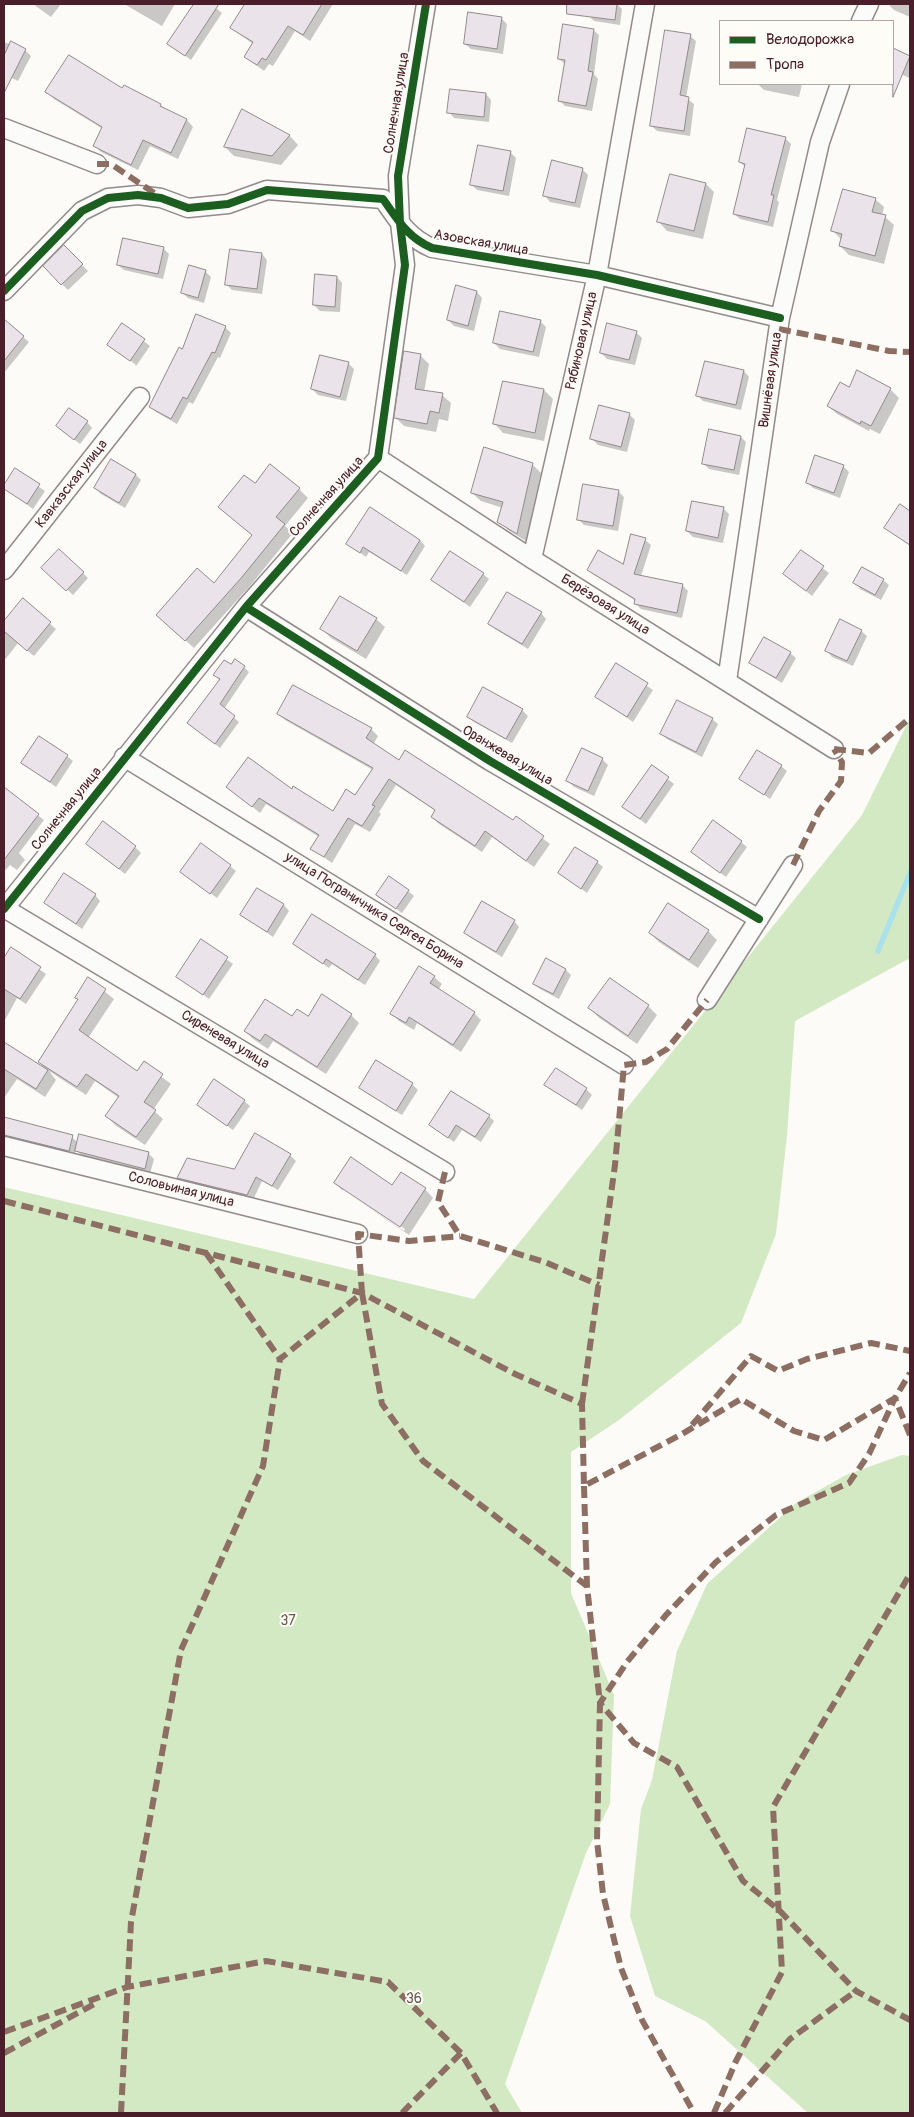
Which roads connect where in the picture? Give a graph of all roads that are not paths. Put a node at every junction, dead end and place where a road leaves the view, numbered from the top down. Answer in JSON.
{"nodes":[{"id":1,"x":426,"y":4,"type":"edge"},
{"id":2,"x":645,"y":4,"type":"edge"},
{"id":3,"x":869,"y":4,"type":"edge"},
{"id":4,"x":861,"y":20,"type":"edge"},
{"id":5,"x":840,"y":85,"type":"edge"},
{"id":6,"x":4,"y":128,"type":"edge"},
{"id":7,"x":97,"y":164,"type":"dead end"},
{"id":8,"x":400,"y":223,"type":"junction"},
{"id":9,"x":596,"y":275,"type":"junction"},
{"id":10,"x":4,"y":291,"type":"edge"},
{"id":11,"x":780,"y":318,"type":"junction"},
{"id":12,"x":140,"y":397,"type":"dead end"},
{"id":13,"x":378,"y":458,"type":"junction"},
{"id":14,"x":532,"y":560,"type":"junction"},
{"id":15,"x":4,"y":570,"type":"edge"},
{"id":16,"x":246,"y":607,"type":"junction"},
{"id":17,"x":727,"y":681,"type":"junction"},
{"id":18,"x":834,"y":749,"type":"dead end"},
{"id":19,"x":124,"y":757,"type":"junction"},
{"id":20,"x":793,"y":865,"type":"dead end"},
{"id":21,"x":4,"y":908,"type":"edge"},
{"id":22,"x":759,"y":919,"type":"junction"},
{"id":23,"x":707,"y":1000,"type":"dead end"},
{"id":24,"x":624,"y":1065,"type":"dead end"},
{"id":25,"x":4,"y":1146,"type":"edge"},
{"id":26,"x":445,"y":1172,"type":"dead end"},
{"id":27,"x":358,"y":1234,"type":"dead end"}],
"edges":[{"from":1,"to":8,"type":"street","name":"Солнечная улица"},
{"from":2,"to":9,"type":"street","name":"Рябиновая улица"},
{"from":3,"to":4,"type":"street"},
{"from":5,"to":11,"type":"street","name":"Вишнёвая улица"},
{"from":6,"to":7,"type":"street"},
{"from":8,"to":9,"type":"street","name":"Азовская улица"},
{"from":8,"to":10,"type":"street","name":"Азовская улица"},
{"from":8,"to":13,"type":"street","name":"Солнечная улица"},
{"from":9,"to":11,"type":"street","name":"Азовская улица"},
{"from":9,"to":14,"type":"street","name":"Рябиновая улица"},
{"from":11,"to":17,"type":"street","name":"Вишнёвая улица"},
{"from":12,"to":15,"type":"street","name":"Кавказская улица"},
{"from":13,"to":14,"type":"street","name":"Берёзовая улица"},
{"from":13,"to":16,"type":"street","name":"Солнечная улица"},
{"from":14,"to":17,"type":"street","name":"Берёзовая улица"},
{"from":16,"to":19,"type":"street","name":"Солнечная улица"},
{"from":16,"to":22,"type":"street","name":"Оранжевая улица"},
{"from":17,"to":18,"type":"street","name":"Берёзовая улица"},
{"from":19,"to":21,"type":"street","name":"Солнечная улица"},
{"from":19,"to":24,"type":"street","name":"улица Пограничника Сергея Борина"},
{"from":20,"to":22,"type":"street"},
{"from":21,"to":26,"type":"street","name":"Сиреневая улица"},
{"from":22,"to":23,"type":"street"},
{"from":25,"to":27,"type":"street","name":"Соловьиная улица"}]}
